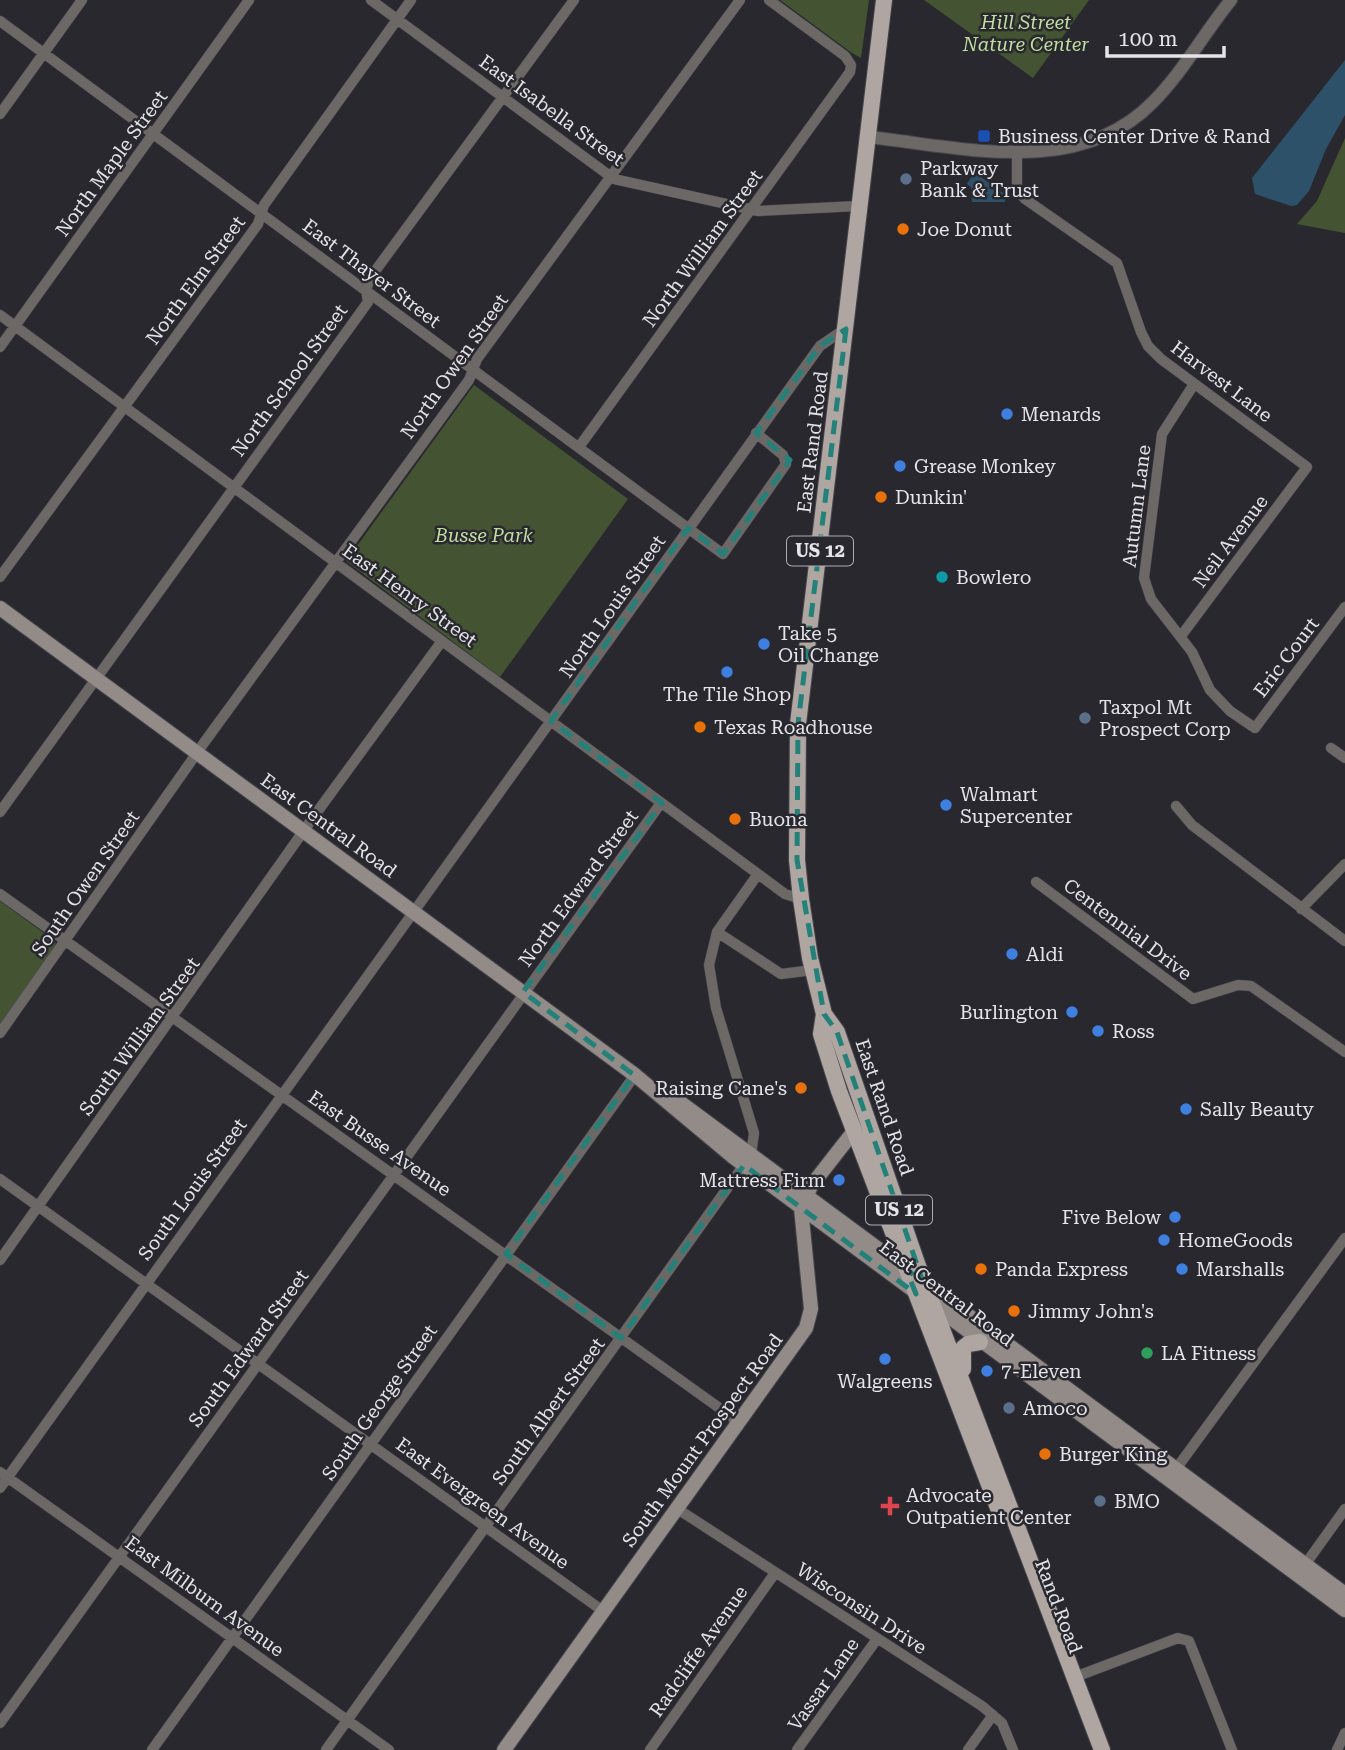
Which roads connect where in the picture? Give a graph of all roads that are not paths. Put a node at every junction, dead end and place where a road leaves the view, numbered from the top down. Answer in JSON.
{"nodes":[{"id":1,"x":82,"y":0,"type":"edge"},
{"id":2,"x":249,"y":0,"type":"edge"},
{"id":3,"x":371,"y":0,"type":"edge"},
{"id":4,"x":411,"y":0,"type":"edge"},
{"id":5,"x":575,"y":0,"type":"edge"},
{"id":6,"x":740,"y":0,"type":"edge"},
{"id":7,"x":769,"y":0,"type":"edge"},
{"id":8,"x":884,"y":0,"type":"edge"},
{"id":9,"x":1231,"y":0,"type":"edge"},
{"id":10,"x":0,"y":20,"type":"edge"},
{"id":11,"x":397,"y":20,"type":"junction"},
{"id":12,"x":44,"y":53,"type":"junction"},
{"id":13,"x":503,"y":97,"type":"junction"},
{"id":14,"x":0,"y":114,"type":"edge"},
{"id":15,"x":153,"y":133,"type":"junction"},
{"id":16,"x":868,"y":137,"type":"junction"},
{"id":17,"x":1017,"y":152,"type":"junction"},
{"id":18,"x":610,"y":177,"type":"junction"},
{"id":19,"x":858,"y":206,"type":"junction"},
{"id":20,"x":752,"y":210,"type":"junction"},
{"id":21,"x":260,"y":212,"type":"junction"},
{"id":22,"x":366,"y":290,"type":"junction"},
{"id":23,"x":0,"y":315,"type":"edge"},
{"id":24,"x":15,"y":326,"type":"junction"},
{"id":25,"x":846,"y":329,"type":"junction"},
{"id":26,"x":0,"y":347,"type":"edge"},
{"id":27,"x":473,"y":369,"type":"junction"},
{"id":28,"x":1194,"y":384,"type":"junction"},
{"id":29,"x":124,"y":406,"type":"junction"},
{"id":30,"x":756,"y":433,"type":"junction"},
{"id":31,"x":579,"y":447,"type":"junction"},
{"id":32,"x":1307,"y":467,"type":"joint"},
{"id":33,"x":234,"y":486,"type":"junction"},
{"id":34,"x":688,"y":528,"type":"junction"},
{"id":35,"x":335,"y":562,"type":"junction"},
{"id":36,"x":0,"y":577,"type":"edge"},
{"id":37,"x":1345,"y":607,"type":"edge"},
{"id":38,"x":0,"y":608,"type":"edge"},
{"id":39,"x":1181,"y":636,"type":"junction"},
{"id":40,"x":442,"y":641,"type":"junction"},
{"id":41,"x":95,"y":677,"type":"junction"},
{"id":42,"x":551,"y":721,"type":"junction"},
{"id":43,"x":1255,"y":728,"type":"joint"},
{"id":44,"x":1331,"y":748,"type":"dead end"},
{"id":45,"x":198,"y":752,"type":"junction"},
{"id":46,"x":1345,"y":758,"type":"edge"},
{"id":47,"x":662,"y":803,"type":"junction"},
{"id":48,"x":1176,"y":806,"type":"dead end"},
{"id":49,"x":0,"y":813,"type":"edge"},
{"id":50,"x":305,"y":831,"type":"junction"},
{"id":51,"x":1345,"y":864,"type":"edge"},
{"id":52,"x":758,"y":874,"type":"junction"},
{"id":53,"x":1036,"y":882,"type":"dead end"},
{"id":54,"x":0,"y":894,"type":"edge"},
{"id":55,"x":801,"y":899,"type":"junction"},
{"id":56,"x":1301,"y":909,"type":"junction"},
{"id":57,"x":413,"y":911,"type":"junction"},
{"id":58,"x":717,"y":932,"type":"junction"},
{"id":59,"x":66,"y":940,"type":"junction"},
{"id":60,"x":1345,"y":941,"type":"edge"},
{"id":61,"x":813,"y":970,"type":"junction"},
{"id":62,"x":523,"y":992,"type":"junction"},
{"id":63,"x":824,"y":1014,"type":"junction"},
{"id":64,"x":173,"y":1017,"type":"junction"},
{"id":65,"x":0,"y":1033,"type":"edge"},
{"id":66,"x":1345,"y":1052,"type":"edge"},
{"id":67,"x":635,"y":1074,"type":"junction"},
{"id":68,"x":281,"y":1095,"type":"junction"},
{"id":69,"x":854,"y":1131,"type":"junction"},
{"id":70,"x":748,"y":1160,"type":"junction"},
{"id":71,"x":394,"y":1174,"type":"junction"},
{"id":72,"x":0,"y":1179,"type":"edge"},
{"id":73,"x":804,"y":1201,"type":"junction"},
{"id":74,"x":38,"y":1206,"type":"junction"},
{"id":75,"x":830,"y":1229,"type":"junction"},
{"id":76,"x":1345,"y":1238,"type":"edge"},
{"id":77,"x":805,"y":1248,"type":"junction"},
{"id":78,"x":506,"y":1254,"type":"junction"},
{"id":79,"x":0,"y":1260,"type":"edge"},
{"id":80,"x":145,"y":1284,"type":"junction"},
{"id":81,"x":920,"y":1288,"type":"junction"},
{"id":82,"x":621,"y":1338,"type":"junction"},
{"id":83,"x":980,"y":1342,"type":"junction"},
{"id":84,"x":257,"y":1364,"type":"junction"},
{"id":85,"x":974,"y":1416,"type":"junction"},
{"id":86,"x":739,"y":1422,"type":"junction"},
{"id":87,"x":371,"y":1444,"type":"junction"},
{"id":88,"x":1176,"y":1469,"type":"junction"},
{"id":89,"x":4,"y":1475,"type":"edge"},
{"id":90,"x":0,"y":1488,"type":"edge"},
{"id":91,"x":676,"y":1508,"type":"junction"},
{"id":92,"x":1345,"y":1509,"type":"edge"},
{"id":93,"x":486,"y":1527,"type":"junction"},
{"id":94,"x":120,"y":1557,"type":"junction"},
{"id":95,"x":1301,"y":1569,"type":"junction"},
{"id":96,"x":775,"y":1573,"type":"junction"},
{"id":97,"x":1345,"y":1594,"type":"edge"},
{"id":98,"x":1345,"y":1610,"type":"edge"},
{"id":99,"x":603,"y":1611,"type":"junction"},
{"id":100,"x":233,"y":1638,"type":"junction"},
{"id":101,"x":877,"y":1639,"type":"junction"},
{"id":102,"x":1075,"y":1677,"type":"dead end"},
{"id":103,"x":993,"y":1715,"type":"junction"},
{"id":104,"x":347,"y":1720,"type":"junction"},
{"id":105,"x":0,"y":1723,"type":"edge"},
{"id":106,"x":1345,"y":1734,"type":"edge"},
{"id":107,"x":509,"y":1749,"type":"edge"},
{"id":108,"x":152,"y":1750,"type":"edge"},
{"id":109,"x":326,"y":1750,"type":"edge"},
{"id":110,"x":389,"y":1750,"type":"edge"},
{"id":111,"x":650,"y":1750,"type":"edge"},
{"id":112,"x":797,"y":1750,"type":"edge"},
{"id":113,"x":968,"y":1750,"type":"edge"},
{"id":114,"x":1013,"y":1750,"type":"edge"},
{"id":115,"x":1091,"y":1750,"type":"edge"},
{"id":116,"x":1101,"y":1750,"type":"edge"},
{"id":117,"x":1232,"y":1750,"type":"edge"},
{"id":118,"x":1337,"y":1750,"type":"edge"}],
"edges":[{"from":1,"to":12,"type":"street"},
{"from":2,"to":15,"type":"street","name":"North Maple Street"},
{"from":3,"to":11,"type":"street","name":"East Isabella Street"},
{"from":4,"to":11,"type":"street","name":"North Elm Street"},
{"from":5,"to":13,"type":"street","name":"North School Street"},
{"from":6,"to":18,"type":"street","name":"North Owen Street"},
{"from":7,"to":20,"type":"street","name":"North William Street"},
{"from":8,"to":16,"type":"main road","name":"East Rand Road","number":"US 12"},
{"from":9,"to":17,"type":"street"},
{"from":10,"to":12,"type":"street","name":"East Thayer Street"},
{"from":11,"to":13,"type":"street","name":"East Isabella Street"},
{"from":11,"to":21,"type":"street","name":"North Elm Street"},
{"from":12,"to":14,"type":"street"},
{"from":12,"to":15,"type":"street","name":"East Thayer Street"},
{"from":13,"to":18,"type":"street","name":"East Isabella Street"},
{"from":13,"to":22,"type":"street","name":"North School Street"},
{"from":15,"to":21,"type":"street","name":"East Thayer Street"},
{"from":15,"to":24,"type":"street","name":"North Maple Street"},
{"from":16,"to":17,"type":"street"},
{"from":16,"to":19,"type":"main road","name":"East Rand Road","number":"US 12"},
{"from":17,"to":28,"type":"street","name":"Harvest Lane"},
{"from":18,"to":20,"type":"street","name":"East Isabella Street"},
{"from":18,"to":27,"type":"street","name":"North Owen Street"},
{"from":19,"to":20,"type":"street","name":"East Isabella Street"},
{"from":19,"to":25,"type":"main road","name":"East Rand Road","number":"US 12"},
{"from":20,"to":31,"type":"street","name":"North William Street"},
{"from":21,"to":22,"type":"street","name":"East Thayer Street"},
{"from":21,"to":29,"type":"street","name":"North Elm Street"},
{"from":22,"to":27,"type":"street","name":"East Thayer Street"},
{"from":22,"to":33,"type":"street","name":"North School Street"},
{"from":23,"to":24,"type":"street","name":"East Henry Street"},
{"from":24,"to":26,"type":"street","name":"North Maple Street"},
{"from":24,"to":29,"type":"street","name":"East Henry Street"},
{"from":25,"to":30,"type":"street","name":"North Louis Street"},
{"from":25,"to":55,"type":"main road","name":"East Rand Road","number":"US 12"},
{"from":27,"to":31,"type":"street","name":"East Thayer Street"},
{"from":27,"to":35,"type":"street","name":"North Owen Street"},
{"from":28,"to":32,"type":"street","name":"Harvest Lane"},
{"from":28,"to":39,"type":"street","name":"Autumn Lane"},
{"from":29,"to":33,"type":"street","name":"East Henry Street"},
{"from":29,"to":36,"type":"street","name":"North Elm Street"},
{"from":30,"to":34,"type":"street","name":"North Louis Street"},
{"from":30,"to":34,"type":"street","name":"East Thayer Street"},
{"from":31,"to":34,"type":"street","name":"East Thayer Street"},
{"from":32,"to":39,"type":"street","name":"Neil Avenue"},
{"from":33,"to":35,"type":"street","name":"East Henry Street"},
{"from":33,"to":41,"type":"street","name":"North School Street"},
{"from":34,"to":42,"type":"street","name":"North Louis Street"},
{"from":35,"to":40,"type":"street","name":"East Henry Street"},
{"from":35,"to":45,"type":"street","name":"North Owen Street"},
{"from":37,"to":43,"type":"street","name":"Eric Court"},
{"from":38,"to":41,"type":"main road","name":"East Central Road"},
{"from":39,"to":43,"type":"street","name":"Autumn Lane"},
{"from":40,"to":42,"type":"street","name":"East Henry Street"},
{"from":40,"to":50,"type":"street"},
{"from":41,"to":45,"type":"main road","name":"East Central Road"},
{"from":41,"to":49,"type":"street","name":"North School Street"},
{"from":42,"to":47,"type":"street","name":"East Henry Street"},
{"from":42,"to":57,"type":"street","name":"North Louis Street"},
{"from":44,"to":46,"type":"street"},
{"from":45,"to":50,"type":"main road","name":"East Central Road"},
{"from":45,"to":59,"type":"street","name":"South Owen Street"},
{"from":47,"to":52,"type":"street","name":"East Henry Street"},
{"from":47,"to":62,"type":"street","name":"North Edward Street"},
{"from":48,"to":56,"type":"street"},
{"from":50,"to":57,"type":"main road","name":"East Central Road"},
{"from":50,"to":64,"type":"street","name":"South William Street"},
{"from":51,"to":56,"type":"street"},
{"from":52,"to":55,"type":"street","name":"East Henry Street"},
{"from":52,"to":58,"type":"street"},
{"from":53,"to":66,"type":"street","name":"Centennial Drive"},
{"from":54,"to":59,"type":"street","name":"East Busse Avenue"},
{"from":55,"to":61,"type":"main road","name":"East Rand Road","number":"US 12"},
{"from":56,"to":60,"type":"street"},
{"from":57,"to":62,"type":"main road","name":"East Central Road"},
{"from":57,"to":68,"type":"street","name":"South Louis Street"},
{"from":58,"to":61,"type":"street"},
{"from":58,"to":70,"type":"street"},
{"from":59,"to":64,"type":"street","name":"East Busse Avenue"},
{"from":59,"to":65,"type":"street","name":"South Owen Street"},
{"from":61,"to":63,"type":"main road","name":"East Rand Road","number":"US 12"},
{"from":62,"to":67,"type":"main road","name":"East Central Road"},
{"from":62,"to":71,"type":"street","name":"South Edward Street"},
{"from":63,"to":69,"type":"main road","name":"East Rand Road","number":"US 12"},
{"from":63,"to":81,"type":"main road","name":"East Rand Road","number":"US 12"},
{"from":64,"to":68,"type":"street","name":"East Busse Avenue"},
{"from":64,"to":74,"type":"street","name":"South William Street"},
{"from":67,"to":70,"type":"main road","name":"East Central Road"},
{"from":67,"to":78,"type":"street","name":"South George Street"},
{"from":68,"to":71,"type":"street","name":"East Busse Avenue"},
{"from":68,"to":80,"type":"street","name":"South Louis Street"},
{"from":69,"to":73,"type":"main road"},
{"from":69,"to":81,"type":"main road","name":"East Rand Road","number":"US 12"},
{"from":70,"to":73,"type":"main road","name":"East Central Road"},
{"from":70,"to":82,"type":"street","name":"South Albert Street"},
{"from":71,"to":78,"type":"street","name":"East Busse Avenue"},
{"from":71,"to":84,"type":"street","name":"South Edward Street"},
{"from":72,"to":74,"type":"street","name":"East Evergreen Avenue"},
{"from":73,"to":75,"type":"main road","name":"East Central Road"},
{"from":73,"to":77,"type":"main road","name":"South Mount Prospect Road"},
{"from":73,"to":81,"type":"main road","name":"East Central Road"},
{"from":74,"to":79,"type":"street","name":"South William Street"},
{"from":74,"to":80,"type":"street","name":"East Evergreen Avenue"},
{"from":75,"to":77,"type":"main road"},
{"from":75,"to":81,"type":"main road","name":"East Central Road"},
{"from":76,"to":88,"type":"street"},
{"from":77,"to":86,"type":"main road","name":"South Mount Prospect Road"},
{"from":78,"to":82,"type":"street","name":"East Busse Avenue"},
{"from":78,"to":87,"type":"street","name":"South George Street"},
{"from":80,"to":84,"type":"street","name":"East Evergreen Avenue"},
{"from":80,"to":89,"type":"street","name":"South Louis Street"},
{"from":81,"to":83,"type":"main road","name":"East Central Road"},
{"from":81,"to":85,"type":"main road","name":"Rand Road","number":"US 12"},
{"from":81,"to":88,"type":"main road","name":"East Central Road"},
{"from":81,"to":115,"type":"main road","name":"Rand Road","number":"US 12"},
{"from":82,"to":86,"type":"street","name":"East Busse Avenue"},
{"from":82,"to":93,"type":"street","name":"South Albert Street"},
{"from":83,"to":85,"type":"main road"},
{"from":83,"to":95,"type":"main road","name":"East Central Road"},
{"from":84,"to":87,"type":"street","name":"East Evergreen Avenue"},
{"from":84,"to":94,"type":"street","name":"South Edward Street"},
{"from":85,"to":116,"type":"main road","name":"Rand Road","number":"US 12"},
{"from":86,"to":91,"type":"main road","name":"South Mount Prospect Road"},
{"from":87,"to":93,"type":"street","name":"East Evergreen Avenue"},
{"from":87,"to":100,"type":"street","name":"South George Street"},
{"from":88,"to":95,"type":"main road","name":"East Central Road"},
{"from":89,"to":90,"type":"street","name":"South Louis Street"},
{"from":89,"to":94,"type":"street","name":"East Milburn Avenue"},
{"from":91,"to":96,"type":"street","name":"Wisconsin Drive"},
{"from":91,"to":99,"type":"main road","name":"South Mount Prospect Road"},
{"from":92,"to":95,"type":"street"},
{"from":93,"to":99,"type":"street","name":"East Evergreen Avenue"},
{"from":93,"to":104,"type":"street","name":"South Albert Street"},
{"from":94,"to":100,"type":"street","name":"East Milburn Avenue"},
{"from":94,"to":105,"type":"street","name":"South Edward Street"},
{"from":95,"to":97,"type":"main road","name":"East Central Road"},
{"from":95,"to":98,"type":"main road","name":"East Central Road"},
{"from":96,"to":101,"type":"street","name":"Wisconsin Drive"},
{"from":96,"to":111,"type":"street","name":"Radcliffe Avenue"},
{"from":99,"to":107,"type":"main road","name":"South Mount Prospect Road"},
{"from":100,"to":104,"type":"street","name":"East Milburn Avenue"},
{"from":100,"to":108,"type":"street","name":"South George Street"},
{"from":101,"to":103,"type":"street","name":"Wisconsin Drive"},
{"from":101,"to":112,"type":"street","name":"Vassar Lane"},
{"from":102,"to":117,"type":"street"},
{"from":103,"to":113,"type":"street"},
{"from":103,"to":114,"type":"street","name":"Wisconsin Drive"},
{"from":104,"to":109,"type":"street","name":"South Albert Street"},
{"from":104,"to":110,"type":"street","name":"East Milburn Avenue"},
{"from":106,"to":118,"type":"street"}]}
